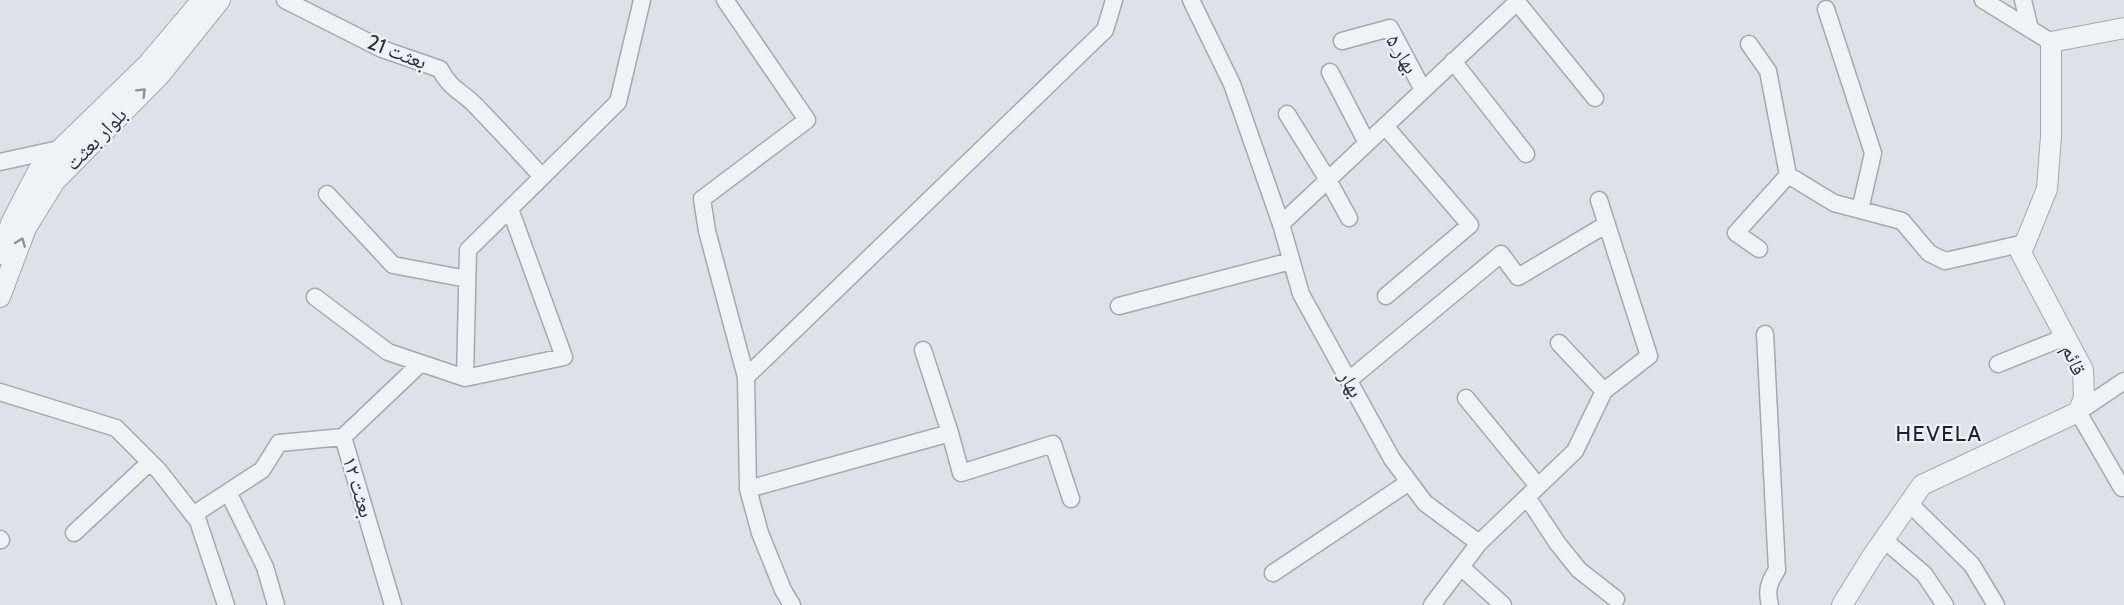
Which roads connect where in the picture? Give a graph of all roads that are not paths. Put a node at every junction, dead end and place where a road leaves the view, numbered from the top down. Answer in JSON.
{"nodes":[{"id":1,"x":202,"y":0,"type":"edge"},
{"id":2,"x":220,"y":0,"type":"edge"},
{"id":3,"x":285,"y":0,"type":"edge"},
{"id":4,"x":642,"y":0,"type":"edge"},
{"id":5,"x":725,"y":0,"type":"edge"},
{"id":6,"x":1114,"y":0,"type":"edge"},
{"id":7,"x":1191,"y":0,"type":"edge"},
{"id":8,"x":1983,"y":0,"type":"edge"},
{"id":9,"x":2023,"y":0,"type":"edge"},
{"id":10,"x":1516,"y":1,"type":"edge"},
{"id":11,"x":1826,"y":9,"type":"dead end"},
{"id":12,"x":2030,"y":28,"type":"junction"},
{"id":13,"x":2124,"y":28,"type":"edge"},
{"id":14,"x":1342,"y":41,"type":"dead end"},
{"id":15,"x":2051,"y":42,"type":"junction"},
{"id":16,"x":1749,"y":44,"type":"dead end"},
{"id":17,"x":1453,"y":61,"type":"junction"},
{"id":18,"x":1330,"y":72,"type":"dead end"},
{"id":19,"x":1423,"y":90,"type":"junction"},
{"id":20,"x":1595,"y":98,"type":"dead end"},
{"id":21,"x":1287,"y":114,"type":"dead end"},
{"id":22,"x":1385,"y":126,"type":"junction"},
{"id":23,"x":1367,"y":143,"type":"junction"},
{"id":24,"x":1526,"y":154,"type":"dead end"},
{"id":25,"x":66,"y":155,"type":"junction"},
{"id":26,"x":0,"y":162,"type":"edge"},
{"id":27,"x":1788,"y":176,"type":"junction"},
{"id":28,"x":542,"y":177,"type":"junction"},
{"id":29,"x":1328,"y":180,"type":"junction"},
{"id":30,"x":327,"y":194,"type":"dead end"},
{"id":31,"x":1599,"y":200,"type":"dead end"},
{"id":32,"x":510,"y":209,"type":"junction"},
{"id":33,"x":1860,"y":210,"type":"junction"},
{"id":34,"x":1349,"y":218,"type":"dead end"},
{"id":35,"x":1281,"y":224,"type":"junction"},
{"id":36,"x":1607,"y":224,"type":"junction"},
{"id":37,"x":2025,"y":243,"type":"junction"},
{"id":38,"x":1759,"y":249,"type":"dead end"},
{"id":39,"x":0,"y":254,"type":"edge"},
{"id":40,"x":1291,"y":261,"type":"junction"},
{"id":41,"x":468,"y":279,"type":"junction"},
{"id":42,"x":1386,"y":296,"type":"dead end"},
{"id":43,"x":0,"y":297,"type":"edge"},
{"id":44,"x":315,"y":297,"type":"dead end"},
{"id":45,"x":1119,"y":306,"type":"dead end"},
{"id":46,"x":1765,"y":334,"type":"dead end"},
{"id":47,"x":2065,"y":337,"type":"junction"},
{"id":48,"x":1559,"y":343,"type":"dead end"},
{"id":49,"x":923,"y":350,"type":"dead end"},
{"id":50,"x":420,"y":364,"type":"junction"},
{"id":51,"x":1998,"y":364,"type":"dead end"},
{"id":52,"x":746,"y":377,"type":"junction"},
{"id":53,"x":465,"y":378,"type":"junction"},
{"id":54,"x":1349,"y":380,"type":"junction"},
{"id":55,"x":0,"y":381,"type":"edge"},
{"id":56,"x":2124,"y":381,"type":"edge"},
{"id":57,"x":1604,"y":391,"type":"junction"},
{"id":58,"x":6,"y":393,"type":"edge"},
{"id":59,"x":1466,"y":398,"type":"dead end"},
{"id":60,"x":2079,"y":412,"type":"junction"},
{"id":61,"x":950,"y":433,"type":"junction"},
{"id":62,"x":343,"y":437,"type":"junction"},
{"id":63,"x":150,"y":462,"type":"junction"},
{"id":64,"x":1409,"y":482,"type":"junction"},
{"id":65,"x":2124,"y":487,"type":"edge"},
{"id":66,"x":748,"y":489,"type":"junction"},
{"id":67,"x":228,"y":492,"type":"junction"},
{"id":68,"x":1532,"y":492,"type":"junction"},
{"id":69,"x":1071,"y":498,"type":"dead end"},
{"id":70,"x":1909,"y":503,"type":"junction"},
{"id":71,"x":193,"y":514,"type":"junction"},
{"id":72,"x":74,"y":533,"type":"dead end"},
{"id":73,"x":1883,"y":540,"type":"junction"},
{"id":74,"x":1479,"y":543,"type":"junction"},
{"id":75,"x":1461,"y":567,"type":"junction"},
{"id":76,"x":1273,"y":573,"type":"dead end"},
{"id":77,"x":1616,"y":599,"type":"dead end"},
{"id":78,"x":226,"y":605,"type":"edge"},
{"id":79,"x":276,"y":605,"type":"edge"},
{"id":80,"x":393,"y":605,"type":"edge"},
{"id":81,"x":792,"y":605,"type":"edge"},
{"id":82,"x":1432,"y":605,"type":"edge"},
{"id":83,"x":1503,"y":605,"type":"edge"},
{"id":84,"x":1770,"y":605,"type":"edge"},
{"id":85,"x":1842,"y":605,"type":"edge"},
{"id":86,"x":1945,"y":605,"type":"edge"},
{"id":87,"x":1996,"y":605,"type":"edge"}],
"edges":[{"from":1,"to":25,"type":"street","name":"بلوار بعثت"},
{"from":25,"to":2,"type":"street","name":"بلوار بعثت","one_way":true},
{"from":3,"to":28,"type":"street","name":"بعثت 21"},
{"from":4,"to":28,"type":"street"},
{"from":5,"to":52,"type":"street"},
{"from":6,"to":52,"type":"street"},
{"from":7,"to":35,"type":"street","name":"بهار"},
{"from":8,"to":12,"type":"street"},
{"from":9,"to":12,"type":"street"},
{"from":10,"to":17,"type":"street"},
{"from":10,"to":20,"type":"street"},
{"from":11,"to":33,"type":"street"},
{"from":12,"to":15,"type":"street"},
{"from":13,"to":15,"type":"street"},
{"from":14,"to":19,"type":"street","name":"بهار ۵"},
{"from":15,"to":37,"type":"street"},
{"from":16,"to":27,"type":"street"},
{"from":17,"to":19,"type":"street"},
{"from":17,"to":24,"type":"street"},
{"from":18,"to":23,"type":"street"},
{"from":19,"to":22,"type":"street"},
{"from":21,"to":29,"type":"street"},
{"from":22,"to":23,"type":"street"},
{"from":22,"to":42,"type":"street"},
{"from":23,"to":29,"type":"street"},
{"from":25,"to":26,"type":"street"},
{"from":25,"to":39,"type":"street","name":"بلوار بعثت"},
{"from":43,"to":25,"type":"street","name":"بلوار بعثت","one_way":true},
{"from":27,"to":33,"type":"street"},
{"from":27,"to":38,"type":"street"},
{"from":28,"to":32,"type":"street"},
{"from":29,"to":34,"type":"street"},
{"from":29,"to":35,"type":"street"},
{"from":30,"to":41,"type":"street"},
{"from":31,"to":36,"type":"street"},
{"from":32,"to":41,"type":"street"},
{"from":32,"to":53,"type":"street"},
{"from":33,"to":37,"type":"street"},
{"from":35,"to":40,"type":"street","name":"بهار"},
{"from":36,"to":54,"type":"street"},
{"from":36,"to":57,"type":"street"},
{"from":37,"to":47,"type":"street","name":"قائم"},
{"from":40,"to":45,"type":"street"},
{"from":40,"to":54,"type":"street","name":"بهار"},
{"from":41,"to":53,"type":"street"},
{"from":44,"to":50,"type":"street"},
{"from":46,"to":84,"type":"street"},
{"from":47,"to":51,"type":"street"},
{"from":47,"to":60,"type":"street","name":"قائم"},
{"from":48,"to":57,"type":"street"},
{"from":49,"to":61,"type":"street"},
{"from":50,"to":53,"type":"street"},
{"from":50,"to":62,"type":"street"},
{"from":52,"to":66,"type":"street"},
{"from":54,"to":64,"type":"street","name":"بهار"},
{"from":55,"to":58,"type":"street"},
{"from":56,"to":60,"type":"street"},
{"from":57,"to":68,"type":"street"},
{"from":58,"to":63,"type":"street"},
{"from":59,"to":68,"type":"street"},
{"from":60,"to":65,"type":"street"},
{"from":60,"to":70,"type":"street"},
{"from":61,"to":66,"type":"street"},
{"from":61,"to":69,"type":"street"},
{"from":62,"to":67,"type":"street","name":"بعثت ۱۲"},
{"from":62,"to":80,"type":"street","name":"بعثت ۱۲"},
{"from":63,"to":71,"type":"street"},
{"from":63,"to":72,"type":"street"},
{"from":64,"to":74,"type":"street","name":"بهار"},
{"from":64,"to":76,"type":"street"},
{"from":66,"to":81,"type":"street"},
{"from":67,"to":71,"type":"street","name":"بعثت ۱۲"},
{"from":67,"to":79,"type":"street"},
{"from":68,"to":74,"type":"street"},
{"from":68,"to":77,"type":"street"},
{"from":70,"to":73,"type":"street"},
{"from":70,"to":87,"type":"street"},
{"from":71,"to":78,"type":"street"},
{"from":73,"to":85,"type":"street"},
{"from":73,"to":86,"type":"street"},
{"from":74,"to":75,"type":"street"},
{"from":75,"to":82,"type":"street"},
{"from":75,"to":83,"type":"street"}]}
